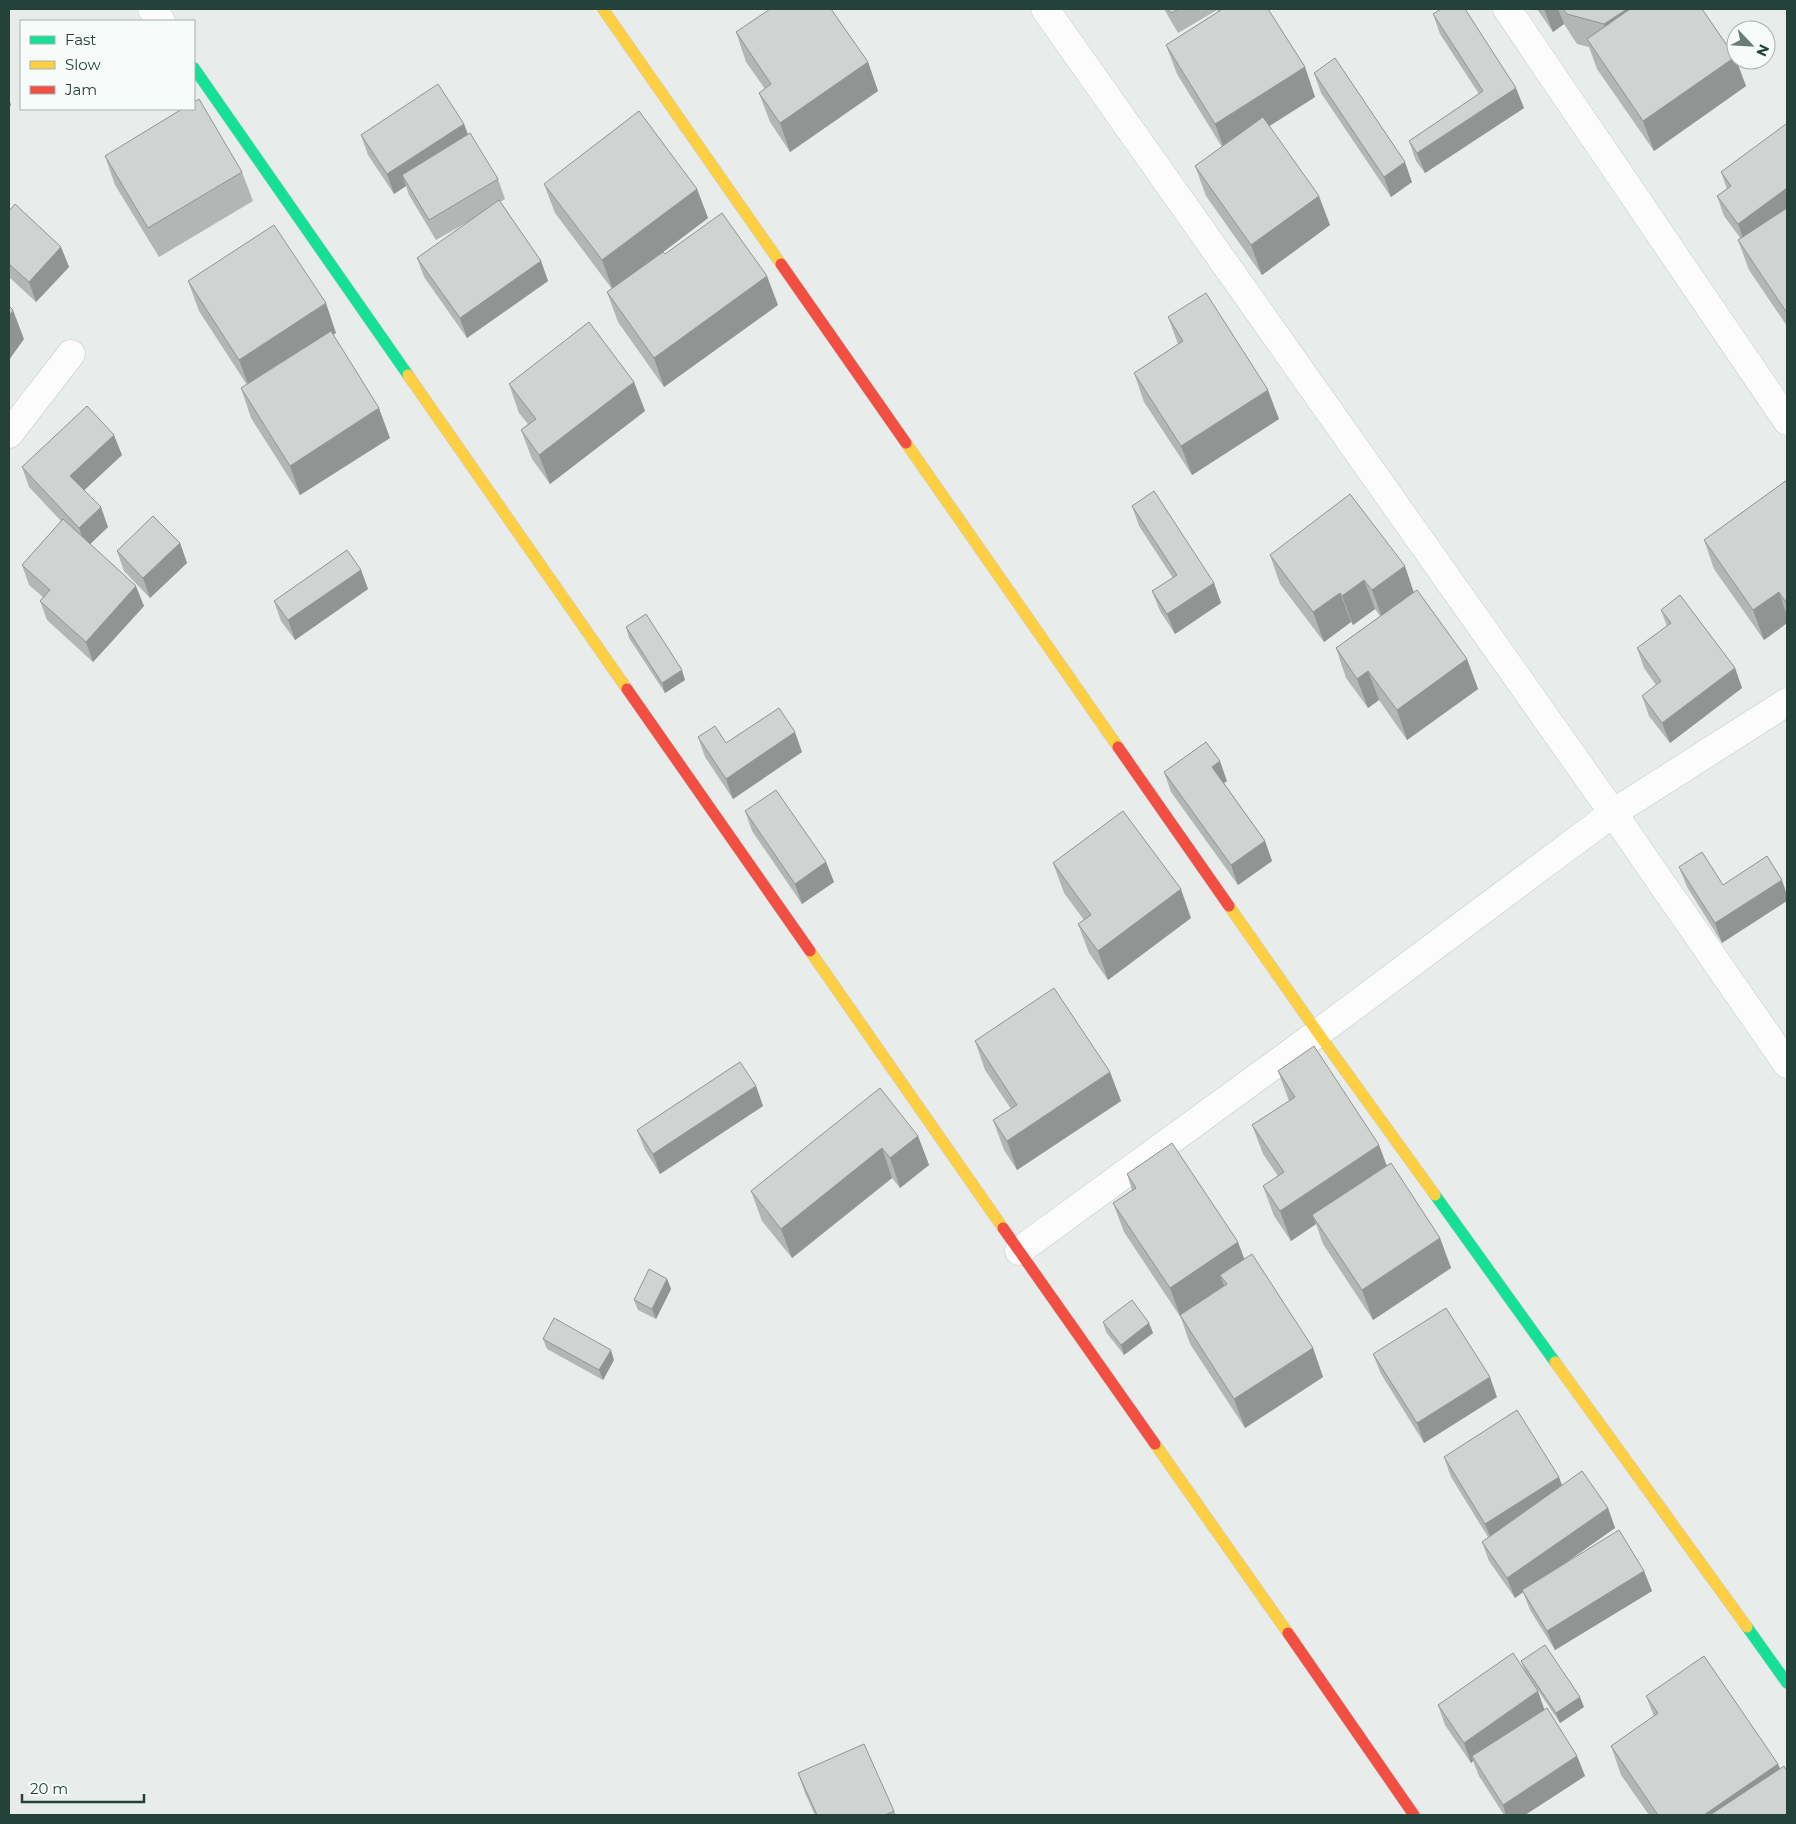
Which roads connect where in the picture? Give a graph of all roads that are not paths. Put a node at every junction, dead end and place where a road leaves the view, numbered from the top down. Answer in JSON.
{"nodes":[{"id":1,"x":152,"y":9,"type":"edge"},
{"id":2,"x":603,"y":9,"type":"edge"},
{"id":3,"x":1045,"y":9,"type":"edge"},
{"id":4,"x":1507,"y":9,"type":"edge"},
{"id":5,"x":160,"y":20,"type":"edge"},
{"id":6,"x":195,"y":69,"type":"edge"},
{"id":7,"x":71,"y":354,"type":"dead end"},
{"id":8,"x":1787,"y":421,"type":"edge"},
{"id":9,"x":9,"y":434,"type":"edge"},
{"id":10,"x":1787,"y":702,"type":"edge"},
{"id":11,"x":1613,"y":812,"type":"junction"},
{"id":12,"x":1318,"y":1032,"type":"junction"},
{"id":13,"x":1787,"y":1064,"type":"edge"},
{"id":14,"x":1019,"y":1250,"type":"junction"},
{"id":15,"x":1787,"y":1683,"type":"edge"},
{"id":16,"x":1414,"y":1815,"type":"edge"}],
"edges":[{"from":1,"to":5,"type":"street"},
{"from":2,"to":12,"type":"street"},
{"from":3,"to":11,"type":"street"},
{"from":4,"to":8,"type":"street"},
{"from":6,"to":14,"type":"street"},
{"from":7,"to":9,"type":"street"},
{"from":10,"to":11,"type":"street"},
{"from":11,"to":12,"type":"street"},
{"from":11,"to":13,"type":"street"},
{"from":12,"to":14,"type":"street"},
{"from":12,"to":15,"type":"street"},
{"from":14,"to":16,"type":"street"}]}
